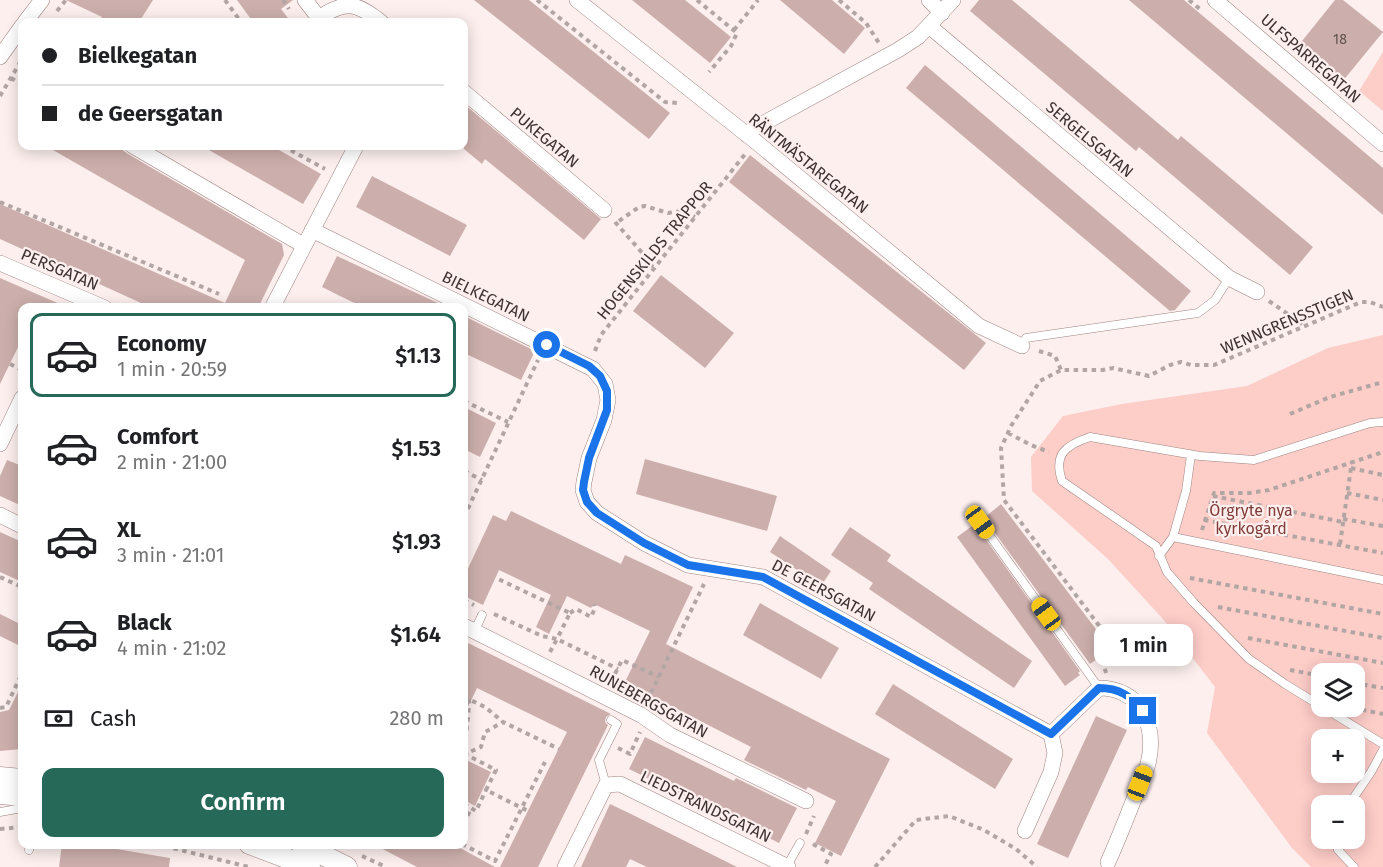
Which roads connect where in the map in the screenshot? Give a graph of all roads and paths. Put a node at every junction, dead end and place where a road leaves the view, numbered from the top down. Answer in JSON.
{"nodes":[{"id":1,"x":42,"y":0,"type":"edge"},
{"id":2,"x":225,"y":0,"type":"edge"},
{"id":3,"x":305,"y":0,"type":"edge"},
{"id":4,"x":537,"y":0,"type":"edge"},
{"id":5,"x":577,"y":0,"type":"edge"},
{"id":6,"x":697,"y":0,"type":"edge"},
{"id":7,"x":758,"y":0,"type":"edge"},
{"id":8,"x":839,"y":0,"type":"edge"},
{"id":9,"x":929,"y":0,"type":"edge"},
{"id":10,"x":953,"y":0,"type":"edge"},
{"id":11,"x":1215,"y":0,"type":"edge"},
{"id":12,"x":942,"y":13,"type":"junction"},
{"id":13,"x":28,"y":18,"type":"edge"},
{"id":14,"x":238,"y":18,"type":"edge"},
{"id":15,"x":318,"y":18,"type":"edge"},
{"id":16,"x":322,"y":18,"type":"edge"},
{"id":17,"x":376,"y":18,"type":"edge"},
{"id":18,"x":929,"y":26,"type":"junction"},
{"id":19,"x":734,"y":30,"type":"junction"},
{"id":20,"x":18,"y":32,"type":"edge"},
{"id":21,"x":873,"y":32,"type":"dead end"},
{"id":22,"x":0,"y":57,"type":"edge"},
{"id":23,"x":18,"y":65,"type":"edge"},
{"id":24,"x":709,"y":72,"type":"dead end"},
{"id":25,"x":10,"y":78,"type":"junction"},
{"id":26,"x":18,"y":83,"type":"edge"},
{"id":27,"x":468,"y":95,"type":"edge"},
{"id":28,"x":0,"y":96,"type":"edge"},
{"id":29,"x":681,"y":104,"type":"dead end"},
{"id":30,"x":743,"y":141,"type":"junction"},
{"id":31,"x":1383,"y":144,"type":"edge"},
{"id":32,"x":140,"y":150,"type":"edge"},
{"id":33,"x":290,"y":150,"type":"edge"},
{"id":34,"x":354,"y":150,"type":"edge"},
{"id":35,"x":330,"y":160,"type":"dead end"},
{"id":36,"x":326,"y":170,"type":"junction"},
{"id":37,"x":321,"y":179,"type":"dead end"},
{"id":38,"x":0,"y":202,"type":"edge"},
{"id":39,"x":604,"y":210,"type":"joint"},
{"id":40,"x":696,"y":217,"type":"junction"},
{"id":41,"x":616,"y":223,"type":"junction"},
{"id":42,"x":312,"y":230,"type":"junction"},
{"id":43,"x":303,"y":245,"type":"junction"},
{"id":44,"x":0,"y":263,"type":"edge"},
{"id":45,"x":654,"y":269,"type":"junction"},
{"id":46,"x":1229,"y":278,"type":"junction"},
{"id":47,"x":1257,"y":292,"type":"joint"},
{"id":48,"x":74,"y":293,"type":"junction"},
{"id":49,"x":219,"y":294,"type":"dead end"},
{"id":50,"x":69,"y":303,"type":"edge"},
{"id":51,"x":95,"y":303,"type":"edge"},
{"id":52,"x":274,"y":303,"type":"edge"},
{"id":53,"x":461,"y":303,"type":"edge"},
{"id":54,"x":468,"y":307,"type":"edge"},
{"id":55,"x":1383,"y":307,"type":"edge"},
{"id":56,"x":1305,"y":327,"type":"junction"},
{"id":57,"x":1022,"y":346,"type":"joint"},
{"id":58,"x":1055,"y":356,"type":"dead end"},
{"id":59,"x":10,"y":364,"type":"dead end"},
{"id":60,"x":536,"y":365,"type":"dead end"},
{"id":61,"x":589,"y":366,"type":"junction"},
{"id":62,"x":18,"y":368,"type":"edge"},
{"id":63,"x":1061,"y":370,"type":"junction"},
{"id":64,"x":1383,"y":382,"type":"edge"},
{"id":65,"x":468,"y":403,"type":"edge"},
{"id":66,"x":18,"y":406,"type":"edge"},
{"id":67,"x":1290,"y":414,"type":"dead end"},
{"id":68,"x":508,"y":422,"type":"junction"},
{"id":69,"x":1383,"y":422,"type":"edge"},
{"id":70,"x":1008,"y":433,"type":"junction"},
{"id":71,"x":0,"y":444,"type":"edge"},
{"id":72,"x":1383,"y":452,"type":"edge"},
{"id":73,"x":1191,"y":454,"type":"junction"},
{"id":74,"x":1061,"y":457,"type":"junction"},
{"id":75,"x":1352,"y":461,"type":"junction"},
{"id":76,"x":1351,"y":468,"type":"junction"},
{"id":77,"x":468,"y":473,"type":"edge"},
{"id":78,"x":1383,"y":474,"type":"edge"},
{"id":79,"x":482,"y":480,"type":"junction"},
{"id":80,"x":583,"y":490,"type":"joint"},
{"id":81,"x":1347,"y":493,"type":"junction"},
{"id":82,"x":1213,"y":496,"type":"junction"},
{"id":83,"x":1383,"y":500,"type":"edge"},
{"id":84,"x":468,"y":509,"type":"edge"},
{"id":85,"x":0,"y":515,"type":"edge"},
{"id":86,"x":1204,"y":520,"type":"junction"},
{"id":87,"x":1343,"y":520,"type":"junction"},
{"id":88,"x":980,"y":522,"type":"dead end"},
{"id":89,"x":18,"y":524,"type":"edge"},
{"id":90,"x":1383,"y":526,"type":"edge"},
{"id":91,"x":1173,"y":537,"type":"junction"},
{"id":92,"x":1198,"y":542,"type":"junction"},
{"id":93,"x":1340,"y":544,"type":"junction"},
{"id":94,"x":1383,"y":553,"type":"edge"},
{"id":95,"x":1159,"y":556,"type":"junction"},
{"id":96,"x":709,"y":569,"type":"junction"},
{"id":97,"x":1169,"y":574,"type":"junction"},
{"id":98,"x":0,"y":577,"type":"edge"},
{"id":99,"x":496,"y":578,"type":"dead end"},
{"id":100,"x":1383,"y":580,"type":"edge"},
{"id":101,"x":18,"y":585,"type":"edge"},
{"id":102,"x":468,"y":603,"type":"edge"},
{"id":103,"x":1194,"y":603,"type":"junction"},
{"id":104,"x":594,"y":604,"type":"dead end"},
{"id":105,"x":483,"y":612,"type":"joint"},
{"id":106,"x":570,"y":613,"type":"junction"},
{"id":107,"x":493,"y":614,"type":"dead end"},
{"id":108,"x":1383,"y":614,"type":"edge"},
{"id":109,"x":469,"y":629,"type":"edge"},
{"id":110,"x":1226,"y":634,"type":"junction"},
{"id":111,"x":1383,"y":638,"type":"edge"},
{"id":112,"x":557,"y":639,"type":"junction"},
{"id":113,"x":1383,"y":663,"type":"edge"},
{"id":114,"x":543,"y":666,"type":"junction"},
{"id":115,"x":618,"y":669,"type":"junction"},
{"id":116,"x":658,"y":677,"type":"junction"},
{"id":117,"x":18,"y":681,"type":"edge"},
{"id":118,"x":1365,"y":685,"type":"edge"},
{"id":119,"x":1105,"y":688,"type":"junction"},
{"id":120,"x":1383,"y":688,"type":"edge"},
{"id":121,"x":604,"y":696,"type":"junction"},
{"id":122,"x":469,"y":699,"type":"joint"},
{"id":123,"x":0,"y":708,"type":"edge"},
{"id":124,"x":1365,"y":710,"type":"edge"},
{"id":125,"x":1383,"y":714,"type":"edge"},
{"id":126,"x":641,"y":715,"type":"junction"},
{"id":127,"x":468,"y":716,"type":"edge"},
{"id":128,"x":611,"y":720,"type":"dead end"},
{"id":129,"x":503,"y":722,"type":"junction"},
{"id":130,"x":1051,"y":734,"type":"junction"},
{"id":131,"x":607,"y":743,"type":"junction"},
{"id":132,"x":1383,"y":744,"type":"edge"},
{"id":133,"x":559,"y":749,"type":"dead end"},
{"id":134,"x":1383,"y":750,"type":"edge"},
{"id":135,"x":468,"y":753,"type":"edge"},
{"id":136,"x":468,"y":757,"type":"edge"},
{"id":137,"x":545,"y":762,"type":"dead end"},
{"id":138,"x":0,"y":777,"type":"edge"},
{"id":139,"x":18,"y":779,"type":"edge"},
{"id":140,"x":606,"y":785,"type":"junction"},
{"id":141,"x":486,"y":790,"type":"junction"},
{"id":142,"x":0,"y":794,"type":"edge"},
{"id":143,"x":1355,"y":795,"type":"edge"},
{"id":144,"x":18,"y":796,"type":"edge"},
{"id":145,"x":806,"y":801,"type":"dead end"},
{"id":146,"x":468,"y":806,"type":"edge"},
{"id":147,"x":471,"y":808,"type":"junction"},
{"id":148,"x":522,"y":808,"type":"junction"},
{"id":149,"x":18,"y":809,"type":"edge"},
{"id":150,"x":528,"y":811,"type":"dead end"},
{"id":151,"x":0,"y":812,"type":"edge"},
{"id":152,"x":468,"y":815,"type":"edge"},
{"id":153,"x":18,"y":827,"type":"edge"},
{"id":154,"x":0,"y":829,"type":"edge"},
{"id":155,"x":1025,"y":831,"type":"dead end"},
{"id":156,"x":802,"y":841,"type":"joint"},
{"id":157,"x":468,"y":847,"type":"edge"},
{"id":158,"x":175,"y":849,"type":"edge"},
{"id":159,"x":273,"y":849,"type":"edge"},
{"id":160,"x":1338,"y":849,"type":"edge"},
{"id":161,"x":302,"y":855,"type":"edge"},
{"id":162,"x":1108,"y":862,"type":"dead end"},
{"id":163,"x":237,"y":865,"type":"edge"},
{"id":164,"x":249,"y":867,"type":"edge"},
{"id":165,"x":347,"y":867,"type":"edge"},
{"id":166,"x":565,"y":867,"type":"edge"},
{"id":167,"x":787,"y":867,"type":"edge"},
{"id":168,"x":824,"y":867,"type":"edge"},
{"id":169,"x":875,"y":867,"type":"edge"},
{"id":170,"x":1037,"y":867,"type":"edge"},
{"id":171,"x":1354,"y":867,"type":"edge"}],
"edges":[{"from":1,"to":13,"type":"street"},
{"from":2,"to":14,"type":"path"},
{"from":3,"to":15,"type":"street"},
{"from":4,"to":29,"type":"path"},
{"from":5,"to":30,"type":"street","name":"RÄNTMÄSTAREGATAN"},
{"from":6,"to":19,"type":"path"},
{"from":7,"to":19,"type":"path"},
{"from":8,"to":21,"type":"path"},
{"from":9,"to":12,"type":"street"},
{"from":10,"to":12,"type":"street"},
{"from":11,"to":31,"type":"street","name":"ULFSPARREGATAN"},
{"from":12,"to":18,"type":"street"},
{"from":16,"to":17,"type":"street"},
{"from":18,"to":30,"type":"street"},
{"from":18,"to":46,"type":"street","name":"SERGELSGATAN"},
{"from":19,"to":24,"type":"path"},
{"from":20,"to":22,"type":"street"},
{"from":23,"to":25,"type":"path"},
{"from":25,"to":26,"type":"path"},
{"from":25,"to":28,"type":"path"},
{"from":27,"to":39,"type":"street","name":"PUKEGATAN"},
{"from":30,"to":40,"type":"path","name":"HOGENSKILDS TRAPPOR"},
{"from":30,"to":57,"type":"street","name":"RÄNTMÄSTAREGATAN"},
{"from":32,"to":43,"type":"street"},
{"from":33,"to":36,"type":"path"},
{"from":34,"to":42,"type":"street"},
{"from":35,"to":36,"type":"path"},
{"from":36,"to":37,"type":"path"},
{"from":38,"to":49,"type":"path"},
{"from":39,"to":41,"type":"path"},
{"from":40,"to":41,"type":"path"},
{"from":40,"to":45,"type":"path","name":"HOGENSKILDS TRAPPOR"},
{"from":41,"to":45,"type":"path"},
{"from":42,"to":43,"type":"street"},
{"from":42,"to":53,"type":"street","name":"BIELKEGATAN"},
{"from":43,"to":52,"type":"street"},
{"from":44,"to":48,"type":"street","name":"PERSGATAN"},
{"from":45,"to":61,"type":"path","name":"HOGENSKILDS TRAPPOR"},
{"from":46,"to":47,"type":"street","name":"SERGELSGATAN"},
{"from":46,"to":57,"type":"lane"},
{"from":47,"to":56,"type":"path"},
{"from":48,"to":50,"type":"street"},
{"from":48,"to":51,"type":"street","name":"PERSGATAN"},
{"from":54,"to":61,"type":"street","name":"BIELKEGATAN"},
{"from":55,"to":56,"type":"path","name":"WENNGRENSSTIGEN"},
{"from":56,"to":63,"type":"path","name":"WENNGRENSSTIGEN"},
{"from":58,"to":63,"type":"path"},
{"from":59,"to":62,"type":"path"},
{"from":60,"to":68,"type":"path"},
{"from":61,"to":80,"type":"street","name":"BIELKEGATAN"},
{"from":63,"to":70,"type":"path"},
{"from":64,"to":67,"type":"path"},
{"from":65,"to":68,"type":"path"},
{"from":66,"to":71,"type":"street"},
{"from":68,"to":79,"type":"path"},
{"from":69,"to":73,"type":"lane"},
{"from":70,"to":74,"type":"path"},
{"from":70,"to":119,"type":"path"},
{"from":72,"to":75,"type":"path"},
{"from":73,"to":74,"type":"lane"},
{"from":73,"to":91,"type":"lane"},
{"from":74,"to":95,"type":"lane"},
{"from":75,"to":76,"type":"path"},
{"from":75,"to":82,"type":"path"},
{"from":76,"to":78,"type":"path"},
{"from":76,"to":81,"type":"path"},
{"from":77,"to":79,"type":"path"},
{"from":79,"to":84,"type":"path"},
{"from":80,"to":96,"type":"street","name":"DE GEERSGATAN"},
{"from":81,"to":83,"type":"path"},
{"from":81,"to":87,"type":"path"},
{"from":82,"to":86,"type":"path"},
{"from":82,"to":87,"type":"path"},
{"from":85,"to":89,"type":"street"},
{"from":86,"to":92,"type":"path"},
{"from":86,"to":93,"type":"path"},
{"from":87,"to":90,"type":"path"},
{"from":87,"to":93,"type":"path"},
{"from":88,"to":119,"type":"lane"},
{"from":91,"to":92,"type":"lane"},
{"from":91,"to":95,"type":"lane"},
{"from":92,"to":100,"type":"lane"},
{"from":93,"to":94,"type":"path"},
{"from":95,"to":97,"type":"lane"},
{"from":96,"to":116,"type":"path"},
{"from":96,"to":130,"type":"street","name":"DE GEERSGATAN"},
{"from":97,"to":103,"type":"lane"},
{"from":97,"to":108,"type":"path"},
{"from":98,"to":101,"type":"path"},
{"from":99,"to":106,"type":"path"},
{"from":102,"to":105,"type":"path"},
{"from":103,"to":110,"type":"lane"},
{"from":103,"to":111,"type":"path"},
{"from":104,"to":106,"type":"path"},
{"from":105,"to":109,"type":"lane","name":"RUNEBERGSGATAN"},
{"from":106,"to":112,"type":"path"},
{"from":107,"to":112,"type":"path"},
{"from":109,"to":114,"type":"street","name":"RUNEBERGSGATAN"},
{"from":110,"to":113,"type":"path"},
{"from":110,"to":132,"type":"lane"},
{"from":112,"to":114,"type":"path"},
{"from":112,"to":115,"type":"path"},
{"from":114,"to":121,"type":"street","name":"RUNEBERGSGATAN"},
{"from":115,"to":116,"type":"path"},
{"from":115,"to":121,"type":"path"},
{"from":116,"to":126,"type":"path"},
{"from":117,"to":123,"type":"path"},
{"from":118,"to":120,"type":"path"},
{"from":119,"to":130,"type":"street"},
{"from":119,"to":162,"type":"street"},
{"from":121,"to":126,"type":"street","name":"RUNEBERGSGATAN"},
{"from":122,"to":127,"type":"path"},
{"from":122,"to":129,"type":"path"},
{"from":124,"to":125,"type":"path"},
{"from":126,"to":131,"type":"path"},
{"from":126,"to":145,"type":"street","name":"RUNEBERGSGATAN"},
{"from":128,"to":131,"type":"lane"},
{"from":129,"to":133,"type":"path"},
{"from":129,"to":135,"type":"path"},
{"from":130,"to":155,"type":"street"},
{"from":131,"to":140,"type":"lane"},
{"from":134,"to":143,"type":"lane"},
{"from":136,"to":141,"type":"path"},
{"from":137,"to":148,"type":"path"},
{"from":138,"to":139,"type":"street"},
{"from":140,"to":166,"type":"street"},
{"from":140,"to":167,"type":"street","name":"LIEDSTRANDSGATAN"},
{"from":141,"to":147,"type":"path"},
{"from":141,"to":148,"type":"path"},
{"from":142,"to":144,"type":"street"},
{"from":146,"to":147,"type":"path"},
{"from":147,"to":152,"type":"path"},
{"from":148,"to":150,"type":"path"},
{"from":148,"to":157,"type":"path"},
{"from":149,"to":151,"type":"lane"},
{"from":153,"to":154,"type":"path"},
{"from":156,"to":167,"type":"lane"},
{"from":156,"to":168,"type":"path"},
{"from":158,"to":163,"type":"path"},
{"from":159,"to":161,"type":"street"},
{"from":160,"to":171,"type":"lane"},
{"from":161,"to":165,"type":"street"},
{"from":163,"to":164,"type":"path"},
{"from":169,"to":170,"type":"path"}]}
